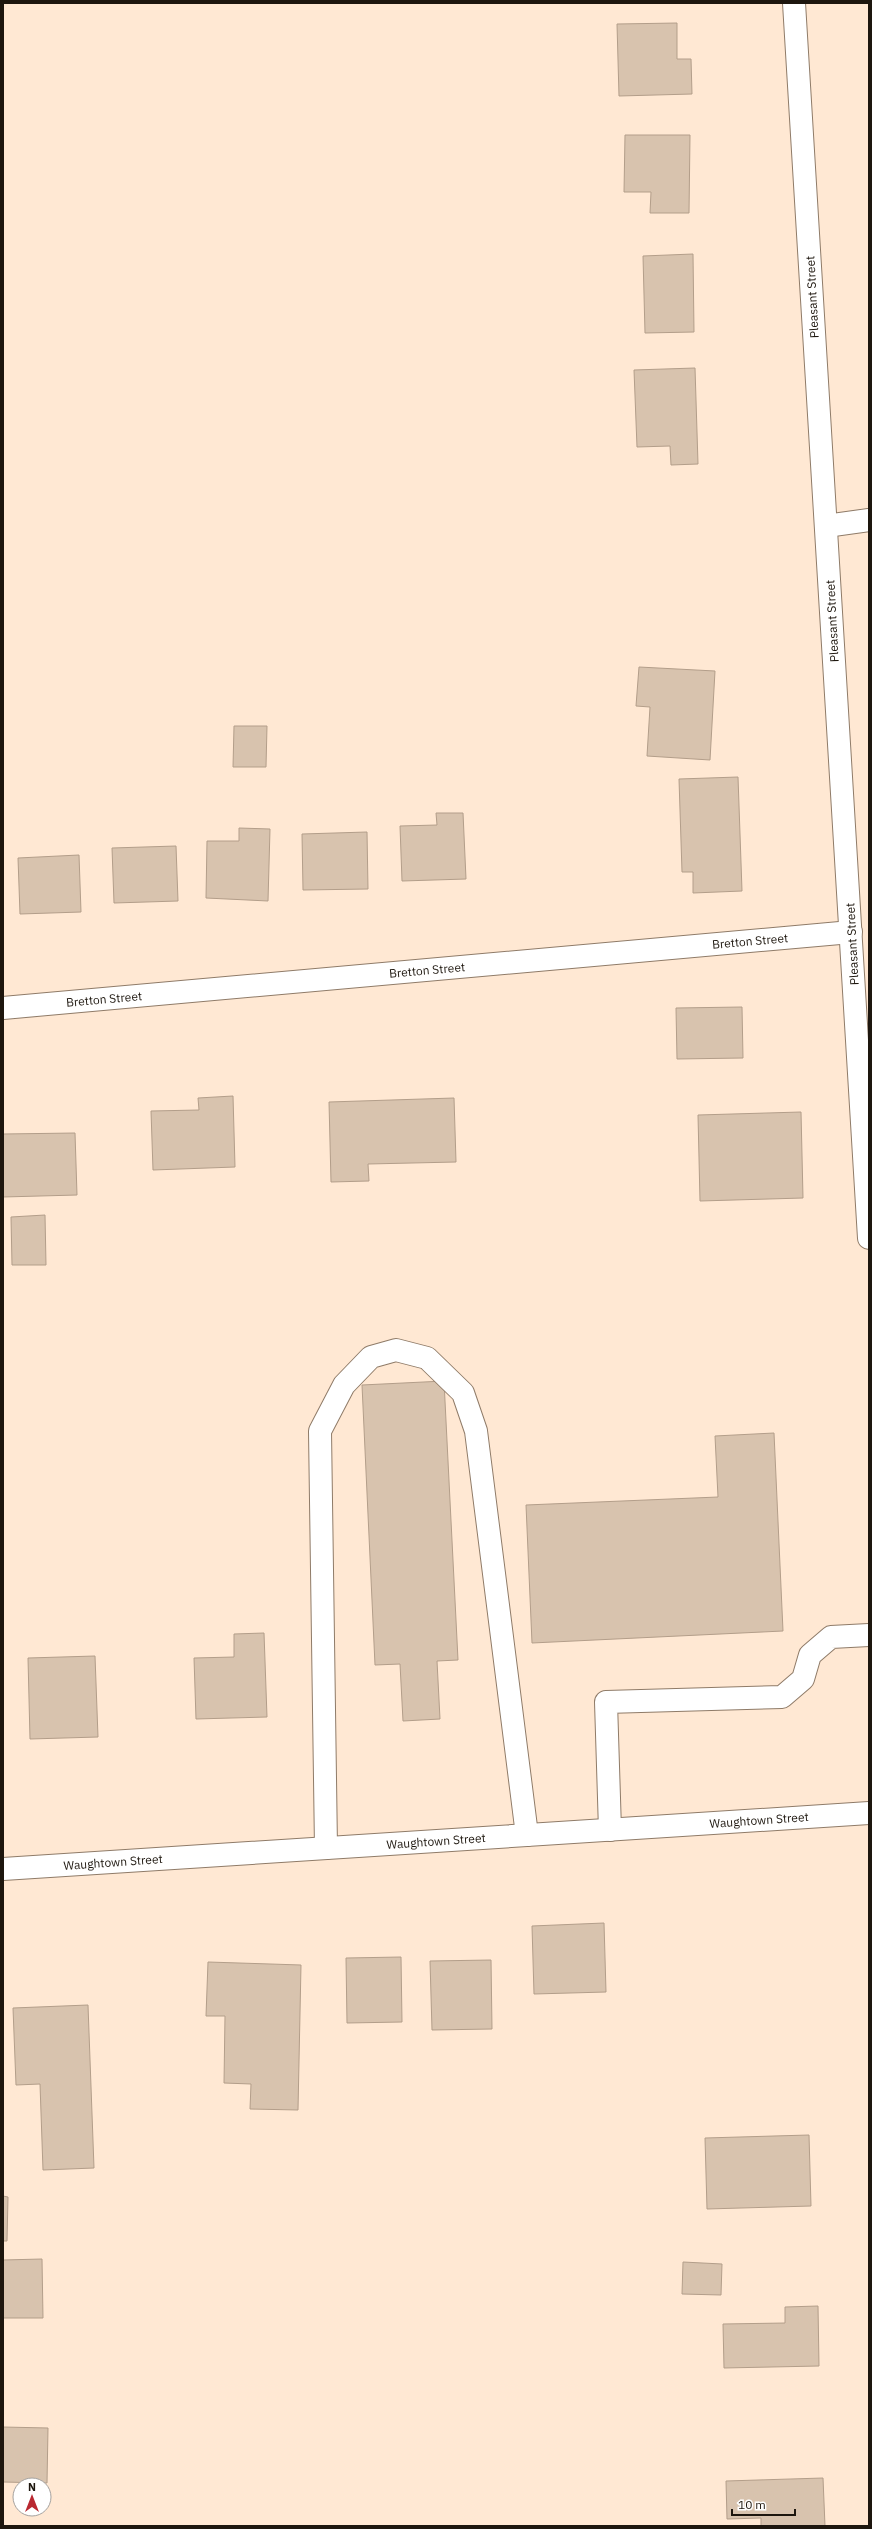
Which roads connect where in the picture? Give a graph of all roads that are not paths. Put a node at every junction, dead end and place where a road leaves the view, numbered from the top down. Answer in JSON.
{"nodes":[{"id":1,"x":794,"y":3,"type":"edge"},
{"id":2,"x":869,"y":520,"type":"edge"},
{"id":3,"x":826,"y":526,"type":"junction"},
{"id":4,"x":851,"y":932,"type":"junction"},
{"id":5,"x":3,"y":1008,"type":"edge"},
{"id":6,"x":869,"y":1238,"type":"edge"},
{"id":7,"x":869,"y":1635,"type":"edge"},
{"id":8,"x":869,"y":1813,"type":"edge"},
{"id":9,"x":610,"y":1830,"type":"junction"},
{"id":10,"x":527,"y":1836,"type":"junction"},
{"id":11,"x":326,"y":1848,"type":"junction"},
{"id":12,"x":3,"y":1870,"type":"edge"}],
"edges":[{"from":1,"to":3,"type":"street","name":"Pleasant Street"},
{"from":2,"to":3,"type":"street"},
{"from":3,"to":4,"type":"street","name":"Pleasant Street"},
{"from":4,"to":5,"type":"street","name":"Bretton Street"},
{"from":4,"to":6,"type":"street","name":"Pleasant Street"},
{"from":7,"to":9,"type":"street"},
{"from":8,"to":9,"type":"street","name":"Waughtown Street"},
{"from":9,"to":10,"type":"street","name":"Waughtown Street"},
{"from":10,"to":11,"type":"street","name":"Waughtown Street"},
{"from":10,"to":11,"type":"street"},
{"from":11,"to":12,"type":"street","name":"Waughtown Street"}]}
